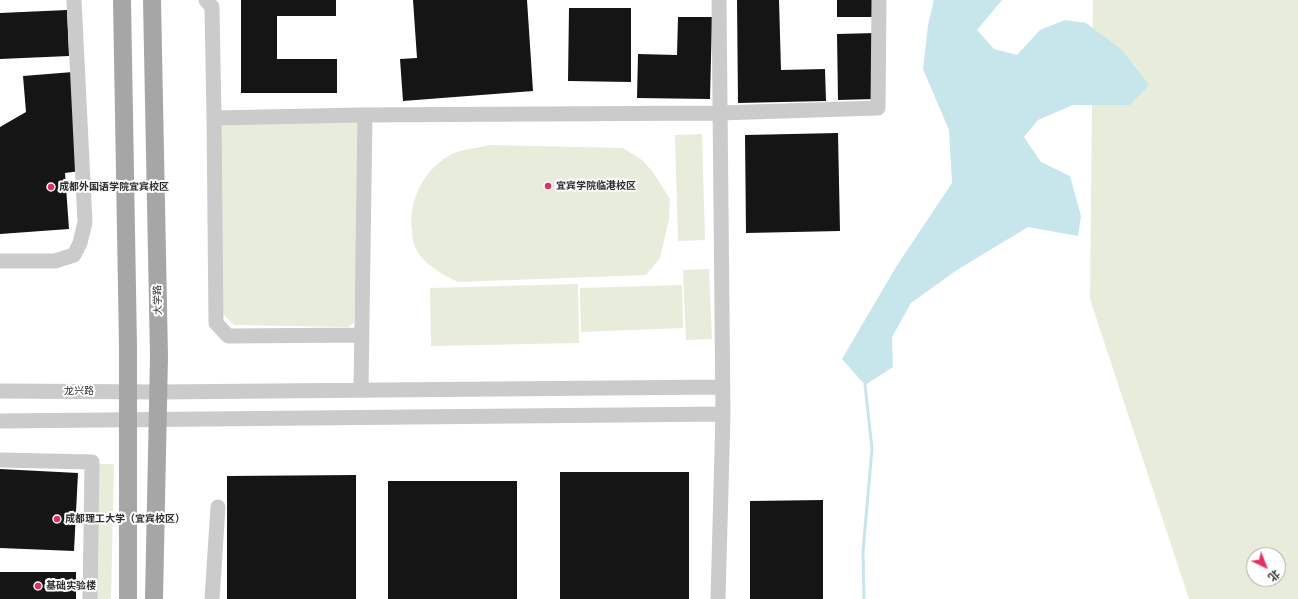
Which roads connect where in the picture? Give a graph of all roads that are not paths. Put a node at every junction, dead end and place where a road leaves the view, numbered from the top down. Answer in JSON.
{"nodes":[{"id":1,"x":74,"y":0,"type":"edge"},
{"id":2,"x":122,"y":0,"type":"edge"},
{"id":3,"x":152,"y":0,"type":"edge"},
{"id":4,"x":206,"y":0,"type":"edge"},
{"id":5,"x":719,"y":0,"type":"edge"},
{"id":6,"x":879,"y":0,"type":"edge"},
{"id":7,"x":719,"y":113,"type":"junction"},
{"id":8,"x":365,"y":115,"type":"junction"},
{"id":9,"x":214,"y":118,"type":"junction"},
{"id":10,"x":0,"y":261,"type":"edge"},
{"id":11,"x":362,"y":336,"type":"junction"},
{"id":12,"x":721,"y":387,"type":"junction"},
{"id":13,"x":362,"y":389,"type":"junction"},
{"id":14,"x":0,"y":391,"type":"edge"},
{"id":15,"x":128,"y":392,"type":"junction"},
{"id":16,"x":159,"y":392,"type":"junction"},
{"id":17,"x":723,"y":414,"type":"junction"},
{"id":18,"x":128,"y":420,"type":"junction"},
{"id":19,"x":158,"y":420,"type":"junction"},
{"id":20,"x":0,"y":421,"type":"edge"},
{"id":21,"x":0,"y":460,"type":"edge"},
{"id":22,"x":218,"y":507,"type":"dead end"},
{"id":23,"x":90,"y":599,"type":"edge"},
{"id":24,"x":128,"y":599,"type":"edge"},
{"id":25,"x":154,"y":599,"type":"edge"},
{"id":26,"x":212,"y":599,"type":"edge"},
{"id":27,"x":718,"y":599,"type":"edge"}],
"edges":[{"from":1,"to":10,"type":"street"},
{"from":2,"to":15,"type":"main road"},
{"from":3,"to":16,"type":"main road","name":"大学路"},
{"from":4,"to":9,"type":"street"},
{"from":5,"to":7,"type":"street"},
{"from":6,"to":7,"type":"street"},
{"from":7,"to":8,"type":"street"},
{"from":7,"to":12,"type":"street"},
{"from":8,"to":9,"type":"street"},
{"from":8,"to":11,"type":"street"},
{"from":9,"to":11,"type":"street"},
{"from":11,"to":13,"type":"street"},
{"from":12,"to":13,"type":"street","name":"龙兴路"},
{"from":12,"to":17,"type":"street"},
{"from":13,"to":16,"type":"street","name":"龙兴路"},
{"from":14,"to":15,"type":"street","name":"龙兴路"},
{"from":15,"to":16,"type":"street","name":"龙兴路"},
{"from":15,"to":18,"type":"main road"},
{"from":16,"to":19,"type":"main road","name":"大学路"},
{"from":17,"to":19,"type":"street"},
{"from":17,"to":27,"type":"street"},
{"from":18,"to":19,"type":"street"},
{"from":18,"to":20,"type":"street"},
{"from":18,"to":24,"type":"main road"},
{"from":19,"to":25,"type":"main road","name":"大学路"},
{"from":21,"to":23,"type":"street"},
{"from":22,"to":26,"type":"street"}]}
